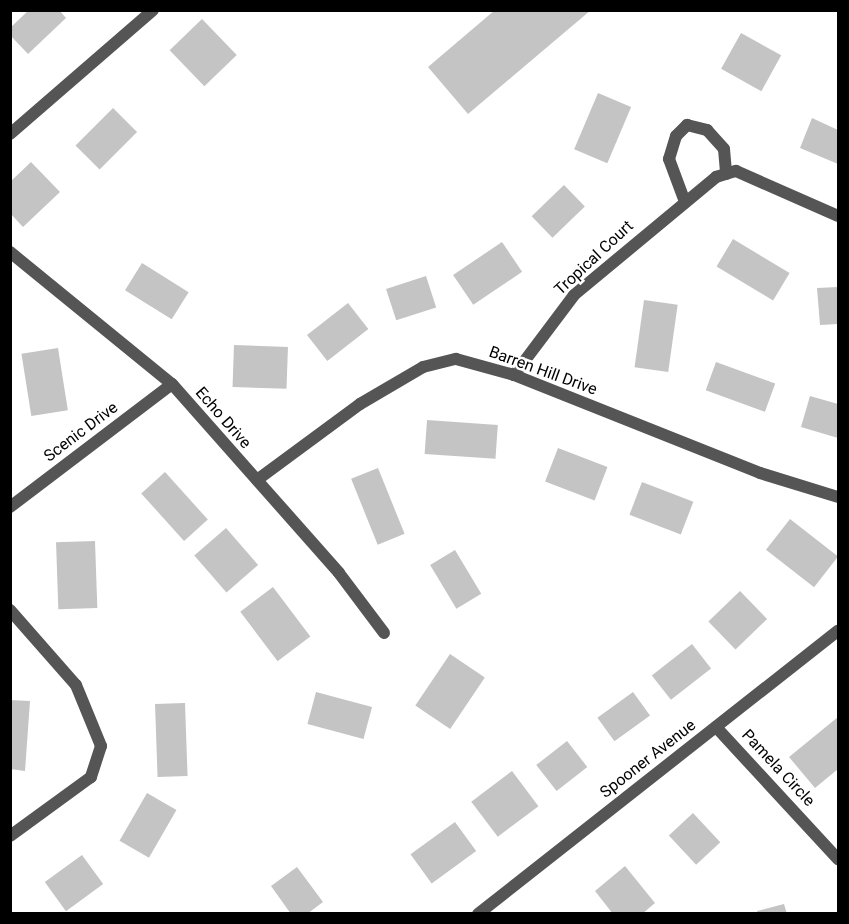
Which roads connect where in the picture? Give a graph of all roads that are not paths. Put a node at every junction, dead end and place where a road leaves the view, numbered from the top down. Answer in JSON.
{"nodes":[{"id":1,"x":153,"y":10,"type":"edge"},
{"id":2,"x":10,"y":134,"type":"edge"},
{"id":3,"x":726,"y":174,"type":"junction"},
{"id":4,"x":685,"y":202,"type":"junction"},
{"id":5,"x":838,"y":216,"type":"edge"},
{"id":6,"x":10,"y":252,"type":"edge"},
{"id":7,"x":514,"y":375,"type":"junction"},
{"id":8,"x":172,"y":384,"type":"junction"},
{"id":9,"x":257,"y":480,"type":"junction"},
{"id":10,"x":838,"y":497,"type":"edge"},
{"id":11,"x":10,"y":507,"type":"edge"},
{"id":12,"x":10,"y":610,"type":"edge"},
{"id":13,"x":838,"y":631,"type":"edge"},
{"id":14,"x":384,"y":633,"type":"dead end"},
{"id":15,"x":716,"y":727,"type":"junction"},
{"id":16,"x":10,"y":836,"type":"edge"},
{"id":17,"x":838,"y":859,"type":"edge"},
{"id":18,"x":477,"y":914,"type":"edge"}],
"edges":[{"from":1,"to":2,"type":"street"},
{"from":3,"to":4,"type":"street","name":"Tropical Court"},
{"from":3,"to":4,"type":"street"},
{"from":3,"to":5,"type":"street"},
{"from":4,"to":7,"type":"street","name":"Tropical Court"},
{"from":6,"to":8,"type":"street","name":"Echo Drive"},
{"from":7,"to":9,"type":"street","name":"Barren Hill Drive"},
{"from":7,"to":10,"type":"street","name":"Barren Hill Drive"},
{"from":8,"to":9,"type":"street","name":"Echo Drive"},
{"from":8,"to":11,"type":"street","name":"Scenic Drive"},
{"from":9,"to":14,"type":"street","name":"Echo Drive"},
{"from":12,"to":16,"type":"street"},
{"from":13,"to":15,"type":"street","name":"Spooner Avenue"},
{"from":15,"to":17,"type":"street","name":"Pamela Circle"},
{"from":15,"to":18,"type":"street","name":"Spooner Avenue"}]}
